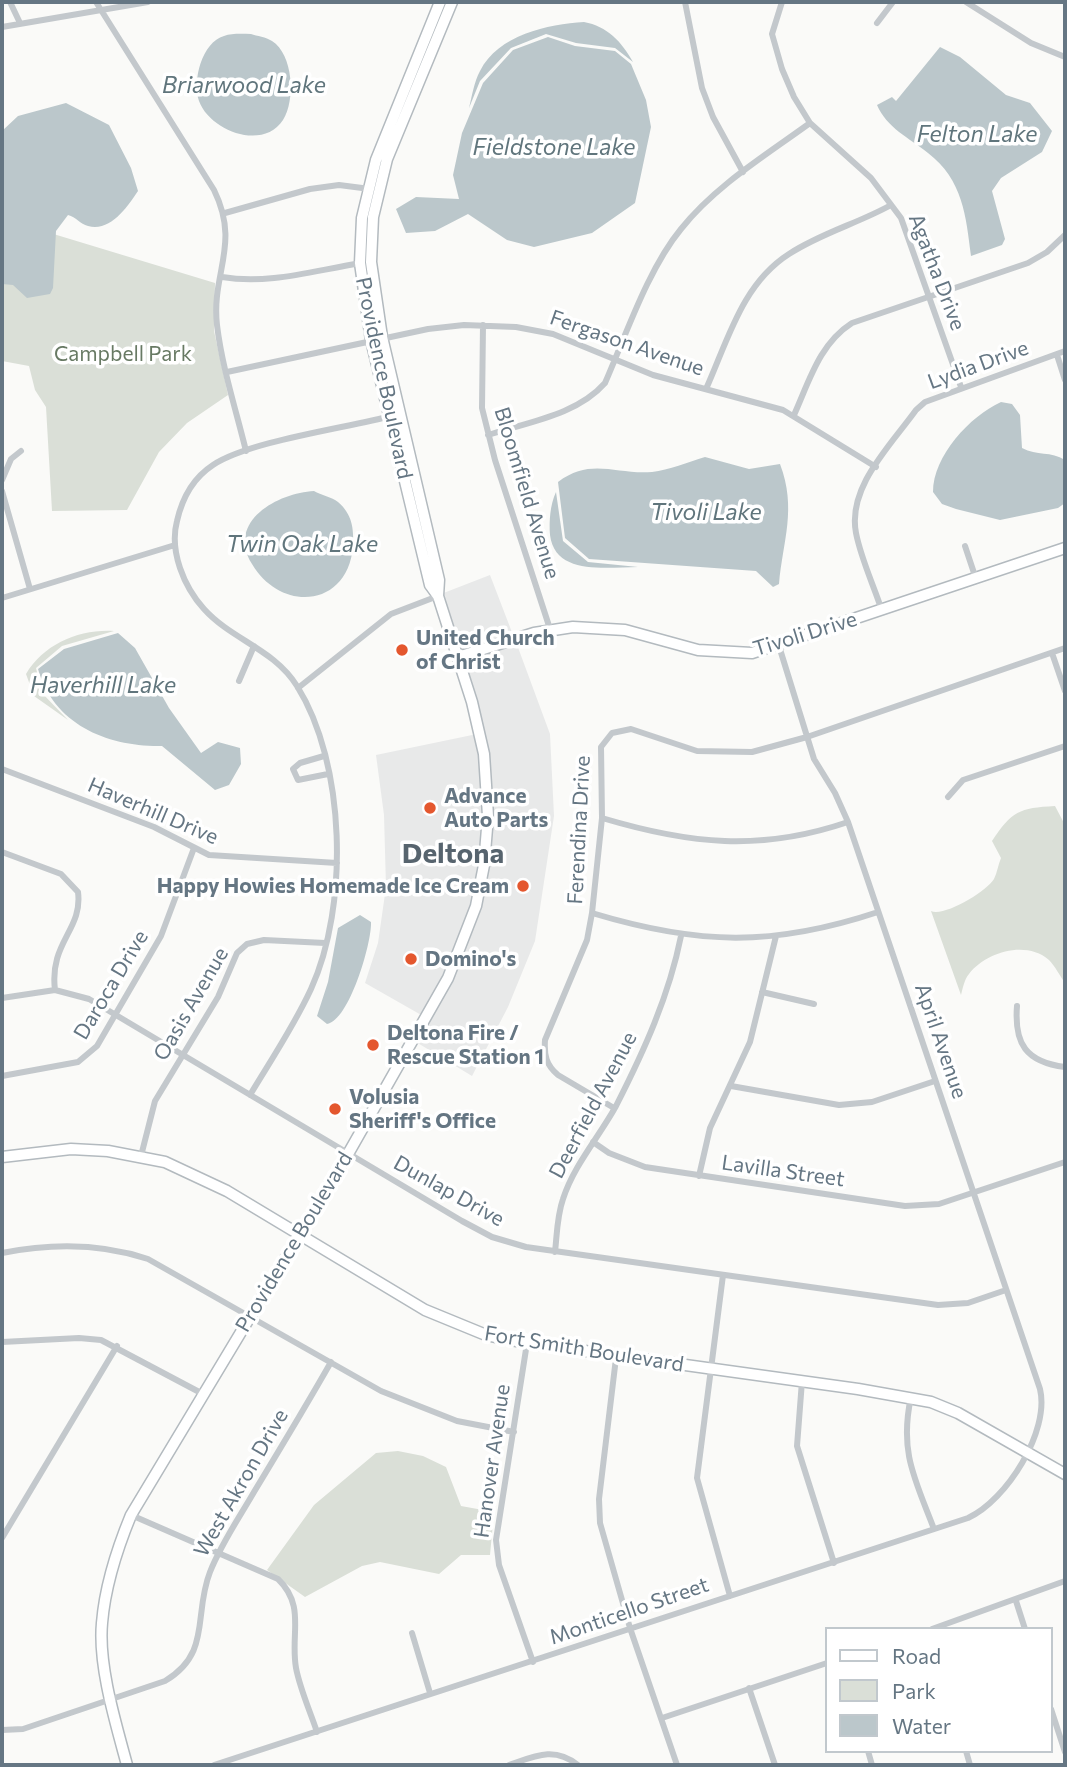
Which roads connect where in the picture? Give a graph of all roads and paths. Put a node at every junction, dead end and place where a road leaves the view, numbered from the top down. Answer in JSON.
{"nodes":[{"id":1,"x":10,"y":2,"type":"edge"},
{"id":2,"x":96,"y":2,"type":"edge"},
{"id":3,"x":148,"y":2,"type":"edge"},
{"id":4,"x":440,"y":2,"type":"edge"},
{"id":5,"x":452,"y":2,"type":"edge"},
{"id":6,"x":685,"y":2,"type":"edge"},
{"id":7,"x":782,"y":2,"type":"edge"},
{"id":8,"x":893,"y":2,"type":"edge"},
{"id":9,"x":967,"y":2,"type":"edge"},
{"id":10,"x":101,"y":12,"type":"junction"},
{"id":11,"x":20,"y":23,"type":"junction"},
{"id":12,"x":877,"y":23,"type":"dead end"},
{"id":13,"x":2,"y":27,"type":"edge"},
{"id":14,"x":1065,"y":57,"type":"edge"},
{"id":15,"x":810,"y":122,"type":"junction"},
{"id":16,"x":743,"y":172,"type":"junction"},
{"id":17,"x":373,"y":189,"type":"junction"},
{"id":18,"x":891,"y":205,"type":"junction"},
{"id":19,"x":225,"y":213,"type":"junction"},
{"id":20,"x":1065,"y":234,"type":"edge"},
{"id":21,"x":365,"y":262,"type":"junction"},
{"id":22,"x":222,"y":277,"type":"junction"},
{"id":23,"x":930,"y":298,"type":"junction"},
{"id":24,"x":483,"y":324,"type":"junction"},
{"id":25,"x":376,"y":339,"type":"junction"},
{"id":26,"x":1065,"y":351,"type":"edge"},
{"id":27,"x":1057,"y":355,"type":"junction"},
{"id":28,"x":616,"y":359,"type":"junction"},
{"id":29,"x":227,"y":372,"type":"junction"},
{"id":30,"x":1065,"y":380,"type":"edge"},
{"id":31,"x":961,"y":387,"type":"junction"},
{"id":32,"x":706,"y":389,"type":"junction"},
{"id":33,"x":395,"y":415,"type":"junction"},
{"id":34,"x":794,"y":415,"type":"junction"},
{"id":35,"x":488,"y":435,"type":"junction"},
{"id":36,"x":246,"y":451,"type":"junction"},
{"id":37,"x":21,"y":452,"type":"dead end"},
{"id":38,"x":876,"y":467,"type":"junction"},
{"id":39,"x":2,"y":480,"type":"edge"},
{"id":40,"x":2,"y":491,"type":"edge"},
{"id":41,"x":174,"y":545,"type":"junction"},
{"id":42,"x":965,"y":546,"type":"dead end"},
{"id":43,"x":1065,"y":548,"type":"edge"},
{"id":44,"x":976,"y":579,"type":"junction"},
{"id":45,"x":30,"y":589,"type":"junction"},
{"id":46,"x":438,"y":596,"type":"junction"},
{"id":47,"x":2,"y":598,"type":"edge"},
{"id":48,"x":882,"y":611,"type":"junction"},
{"id":49,"x":550,"y":629,"type":"junction"},
{"id":50,"x":254,"y":646,"type":"junction"},
{"id":51,"x":779,"y":646,"type":"junction"},
{"id":52,"x":1065,"y":648,"type":"edge"},
{"id":53,"x":1052,"y":653,"type":"junction"},
{"id":54,"x":458,"y":657,"type":"junction"},
{"id":55,"x":239,"y":681,"type":"dead end"},
{"id":56,"x":298,"y":688,"type":"junction"},
{"id":57,"x":1065,"y":691,"type":"edge"},
{"id":58,"x":807,"y":737,"type":"junction"},
{"id":59,"x":1065,"y":746,"type":"edge"},
{"id":60,"x":324,"y":756,"type":"junction"},
{"id":61,"x":2,"y":769,"type":"edge"},
{"id":62,"x":328,"y":774,"type":"junction"},
{"id":63,"x":948,"y":797,"type":"dead end"},
{"id":64,"x":602,"y":818,"type":"junction"},
{"id":65,"x":848,"y":821,"type":"junction"},
{"id":66,"x":194,"y":848,"type":"junction"},
{"id":67,"x":2,"y":852,"type":"edge"},
{"id":68,"x":337,"y":863,"type":"junction"},
{"id":69,"x":878,"y":912,"type":"junction"},
{"id":70,"x":592,"y":913,"type":"junction"},
{"id":71,"x":681,"y":936,"type":"junction"},
{"id":72,"x":776,"y":936,"type":"junction"},
{"id":73,"x":325,"y":943,"type":"junction"},
{"id":74,"x":55,"y":990,"type":"junction"},
{"id":75,"x":762,"y":992,"type":"junction"},
{"id":76,"x":2,"y":998,"type":"edge"},
{"id":77,"x":814,"y":1004,"type":"dead end"},
{"id":78,"x":1017,"y":1006,"type":"dead end"},
{"id":79,"x":117,"y":1016,"type":"junction"},
{"id":80,"x":183,"y":1054,"type":"junction"},
{"id":81,"x":1065,"y":1067,"type":"edge"},
{"id":82,"x":2,"y":1076,"type":"edge"},
{"id":83,"x":935,"y":1081,"type":"junction"},
{"id":84,"x":731,"y":1086,"type":"junction"},
{"id":85,"x":250,"y":1095,"type":"junction"},
{"id":86,"x":614,"y":1108,"type":"junction"},
{"id":87,"x":593,"y":1142,"type":"junction"},
{"id":88,"x":348,"y":1154,"type":"junction"},
{"id":89,"x":141,"y":1156,"type":"junction"},
{"id":90,"x":2,"y":1157,"type":"edge"},
{"id":91,"x":1065,"y":1162,"type":"edge"},
{"id":92,"x":699,"y":1177,"type":"junction"},
{"id":93,"x":973,"y":1192,"type":"junction"},
{"id":94,"x":298,"y":1234,"type":"junction"},
{"id":95,"x":2,"y":1252,"type":"edge"},
{"id":96,"x":555,"y":1252,"type":"junction"},
{"id":97,"x":723,"y":1275,"type":"junction"},
{"id":98,"x":1006,"y":1290,"type":"junction"},
{"id":99,"x":250,"y":1316,"type":"junction"},
{"id":100,"x":2,"y":1342,"type":"edge"},
{"id":101,"x":527,"y":1343,"type":"junction"},
{"id":102,"x":117,"y":1346,"type":"junction"},
{"id":103,"x":616,"y":1358,"type":"junction"},
{"id":104,"x":331,"y":1362,"type":"junction"},
{"id":105,"x":710,"y":1369,"type":"junction"},
{"id":106,"x":802,"y":1381,"type":"junction"},
{"id":107,"x":203,"y":1394,"type":"junction"},
{"id":108,"x":911,"y":1397,"type":"junction"},
{"id":109,"x":514,"y":1433,"type":"junction"},
{"id":110,"x":1026,"y":1451,"type":"junction"},
{"id":111,"x":1065,"y":1474,"type":"edge"},
{"id":112,"x":131,"y":1515,"type":"junction"},
{"id":113,"x":934,"y":1529,"type":"junction"},
{"id":114,"x":2,"y":1538,"type":"edge"},
{"id":115,"x":219,"y":1552,"type":"junction"},
{"id":116,"x":834,"y":1563,"type":"junction"},
{"id":117,"x":1065,"y":1581,"type":"edge"},
{"id":118,"x":730,"y":1595,"type":"junction"},
{"id":119,"x":1016,"y":1601,"type":"junction"},
{"id":120,"x":938,"y":1627,"type":"edge"},
{"id":121,"x":1024,"y":1627,"type":"edge"},
{"id":122,"x":630,"y":1628,"type":"junction"},
{"id":123,"x":412,"y":1633,"type":"dead end"},
{"id":124,"x":533,"y":1662,"type":"junction"},
{"id":125,"x":825,"y":1663,"type":"edge"},
{"id":126,"x":749,"y":1688,"type":"junction"},
{"id":127,"x":430,"y":1693,"type":"junction"},
{"id":128,"x":110,"y":1700,"type":"junction"},
{"id":129,"x":1053,"y":1716,"type":"edge"},
{"id":130,"x":662,"y":1718,"type":"junction"},
{"id":131,"x":2,"y":1730,"type":"edge"},
{"id":132,"x":317,"y":1732,"type":"junction"},
{"id":133,"x":1065,"y":1752,"type":"edge"},
{"id":134,"x":127,"y":1765,"type":"edge"},
{"id":135,"x":214,"y":1765,"type":"edge"},
{"id":136,"x":509,"y":1765,"type":"edge"},
{"id":137,"x":578,"y":1765,"type":"edge"},
{"id":138,"x":677,"y":1765,"type":"edge"},
{"id":139,"x":775,"y":1765,"type":"edge"}],
"edges":[{"from":1,"to":11,"type":"street"},
{"from":2,"to":10,"type":"street"},
{"from":3,"to":10,"type":"street"},
{"from":4,"to":17,"type":"main road","name":"Providence Boulevard"},
{"from":5,"to":17,"type":"main road","name":"Providence Boulevard"},
{"from":6,"to":16,"type":"street"},
{"from":7,"to":15,"type":"street","name":"Agatha Drive"},
{"from":8,"to":12,"type":"street"},
{"from":9,"to":14,"type":"street"},
{"from":10,"to":11,"type":"street"},
{"from":10,"to":19,"type":"street"},
{"from":11,"to":13,"type":"street"},
{"from":15,"to":16,"type":"street"},
{"from":15,"to":18,"type":"street","name":"Agatha Drive"},
{"from":16,"to":28,"type":"street"},
{"from":17,"to":19,"type":"street"},
{"from":17,"to":21,"type":"main road","name":"Providence Boulevard"},
{"from":18,"to":23,"type":"street","name":"Agatha Drive"},
{"from":18,"to":32,"type":"street"},
{"from":19,"to":22,"type":"street"},
{"from":20,"to":23,"type":"street"},
{"from":21,"to":22,"type":"street"},
{"from":21,"to":25,"type":"main road","name":"Providence Boulevard"},
{"from":22,"to":29,"type":"street"},
{"from":23,"to":31,"type":"street","name":"Agatha Drive"},
{"from":23,"to":34,"type":"street"},
{"from":24,"to":25,"type":"street","name":"Fergason Avenue"},
{"from":24,"to":28,"type":"street","name":"Fergason Avenue"},
{"from":24,"to":35,"type":"street","name":"Bloomfield Avenue"},
{"from":25,"to":29,"type":"street","name":"Fergason Avenue"},
{"from":25,"to":33,"type":"main road","name":"Providence Boulevard"},
{"from":26,"to":27,"type":"street","name":"Lydia Drive"},
{"from":27,"to":30,"type":"street"},
{"from":27,"to":31,"type":"street","name":"Lydia Drive"},
{"from":28,"to":32,"type":"street","name":"Fergason Avenue"},
{"from":28,"to":35,"type":"street"},
{"from":29,"to":36,"type":"street"},
{"from":31,"to":38,"type":"street","name":"Lydia Drive"},
{"from":32,"to":34,"type":"street","name":"Fergason Avenue"},
{"from":33,"to":36,"type":"street"},
{"from":33,"to":46,"type":"main road","name":"Providence Boulevard"},
{"from":34,"to":38,"type":"street","name":"Fergason Avenue"},
{"from":35,"to":49,"type":"street","name":"Bloomfield Avenue"},
{"from":36,"to":41,"type":"street"},
{"from":37,"to":39,"type":"street"},
{"from":38,"to":48,"type":"street","name":"Lydia Drive"},
{"from":40,"to":45,"type":"street"},
{"from":41,"to":45,"type":"street"},
{"from":41,"to":50,"type":"street"},
{"from":42,"to":44,"type":"street"},
{"from":43,"to":44,"type":"main road","name":"Tivoli Drive"},
{"from":44,"to":48,"type":"main road","name":"Tivoli Drive"},
{"from":45,"to":47,"type":"street"},
{"from":46,"to":54,"type":"main road","name":"Providence Boulevard"},
{"from":46,"to":56,"type":"street"},
{"from":48,"to":51,"type":"main road","name":"Tivoli Drive"},
{"from":49,"to":51,"type":"main road","name":"Tivoli Drive"},
{"from":49,"to":54,"type":"main road","name":"Tivoli Drive"},
{"from":50,"to":55,"type":"street"},
{"from":50,"to":56,"type":"street"},
{"from":51,"to":58,"type":"street","name":"April Avenue"},
{"from":52,"to":53,"type":"street","name":"Ferendina Drive"},
{"from":53,"to":57,"type":"street"},
{"from":53,"to":58,"type":"street","name":"Ferendina Drive"},
{"from":54,"to":88,"type":"main road","name":"Providence Boulevard"},
{"from":56,"to":60,"type":"street"},
{"from":58,"to":64,"type":"street","name":"Ferendina Drive"},
{"from":58,"to":65,"type":"street","name":"April Avenue"},
{"from":59,"to":63,"type":"street"},
{"from":60,"to":62,"type":"street"},
{"from":60,"to":62,"type":"street"},
{"from":61,"to":66,"type":"street","name":"Haverhill Drive"},
{"from":62,"to":68,"type":"street"},
{"from":64,"to":65,"type":"street"},
{"from":64,"to":70,"type":"street","name":"Ferendina Drive"},
{"from":65,"to":69,"type":"street","name":"April Avenue"},
{"from":66,"to":68,"type":"street","name":"Haverhill Drive"},
{"from":66,"to":79,"type":"street","name":"Daroca Drive"},
{"from":67,"to":74,"type":"street"},
{"from":68,"to":73,"type":"street"},
{"from":69,"to":72,"type":"street"},
{"from":69,"to":83,"type":"street","name":"April Avenue"},
{"from":70,"to":71,"type":"street"},
{"from":70,"to":86,"type":"street","name":"Ferendina Drive"},
{"from":71,"to":72,"type":"street"},
{"from":71,"to":86,"type":"street","name":"Deerfield Avenue"},
{"from":72,"to":75,"type":"street"},
{"from":73,"to":80,"type":"street","name":"Oasis Avenue"},
{"from":73,"to":85,"type":"street"},
{"from":74,"to":76,"type":"street","name":"Dunlap Drive"},
{"from":74,"to":79,"type":"street","name":"Dunlap Drive"},
{"from":75,"to":77,"type":"street"},
{"from":75,"to":84,"type":"street"},
{"from":78,"to":81,"type":"street"},
{"from":79,"to":80,"type":"street","name":"Dunlap Drive"},
{"from":79,"to":82,"type":"street","name":"Daroca Drive"},
{"from":80,"to":85,"type":"street","name":"Dunlap Drive"},
{"from":80,"to":89,"type":"street","name":"Oasis Avenue"},
{"from":83,"to":84,"type":"street"},
{"from":83,"to":93,"type":"street","name":"April Avenue"},
{"from":84,"to":92,"type":"street"},
{"from":85,"to":88,"type":"street","name":"Dunlap Drive"},
{"from":86,"to":87,"type":"street","name":"Deerfield Avenue"},
{"from":87,"to":92,"type":"street","name":"Lavilla Street"},
{"from":87,"to":96,"type":"street","name":"Deerfield Avenue"},
{"from":88,"to":94,"type":"main road","name":"Providence Boulevard"},
{"from":88,"to":96,"type":"street","name":"Dunlap Drive"},
{"from":89,"to":90,"type":"main road","name":"Fort Smith Boulevard"},
{"from":89,"to":94,"type":"main road","name":"Fort Smith Boulevard"},
{"from":91,"to":93,"type":"street","name":"Lavilla Street"},
{"from":92,"to":93,"type":"street","name":"Lavilla Street"},
{"from":93,"to":98,"type":"street","name":"April Avenue"},
{"from":94,"to":99,"type":"main road","name":"Providence Boulevard"},
{"from":94,"to":101,"type":"main road","name":"Fort Smith Boulevard"},
{"from":95,"to":99,"type":"street"},
{"from":96,"to":97,"type":"street","name":"Dunlap Drive"},
{"from":97,"to":98,"type":"street","name":"Dunlap Drive"},
{"from":97,"to":105,"type":"street"},
{"from":98,"to":110,"type":"street","name":"April Avenue"},
{"from":99,"to":104,"type":"street"},
{"from":99,"to":107,"type":"main road","name":"Providence Boulevard"},
{"from":100,"to":102,"type":"street"},
{"from":101,"to":103,"type":"main road","name":"Fort Smith Boulevard"},
{"from":101,"to":109,"type":"street","name":"Hanover Avenue"},
{"from":102,"to":107,"type":"street"},
{"from":102,"to":114,"type":"street"},
{"from":103,"to":105,"type":"main road","name":"Fort Smith Boulevard"},
{"from":103,"to":122,"type":"street"},
{"from":104,"to":109,"type":"street"},
{"from":104,"to":115,"type":"street","name":"West Akron Drive"},
{"from":105,"to":106,"type":"main road","name":"Fort Smith Boulevard"},
{"from":105,"to":118,"type":"street"},
{"from":106,"to":108,"type":"main road","name":"Fort Smith Boulevard"},
{"from":106,"to":116,"type":"street"},
{"from":107,"to":112,"type":"main road","name":"Providence Boulevard"},
{"from":108,"to":110,"type":"main road","name":"Fort Smith Boulevard"},
{"from":108,"to":113,"type":"street"},
{"from":109,"to":124,"type":"street","name":"Hanover Avenue"},
{"from":110,"to":111,"type":"main road","name":"Fort Smith Boulevard"},
{"from":110,"to":113,"type":"street","name":"Monticello Street"},
{"from":112,"to":115,"type":"street"},
{"from":112,"to":128,"type":"main road","name":"Providence Boulevard"},
{"from":113,"to":116,"type":"street","name":"Monticello Street"},
{"from":115,"to":128,"type":"street","name":"West Akron Drive"},
{"from":115,"to":132,"type":"street"},
{"from":116,"to":118,"type":"street","name":"Monticello Street"},
{"from":117,"to":119,"type":"street"},
{"from":118,"to":122,"type":"street","name":"Monticello Street"},
{"from":119,"to":120,"type":"street"},
{"from":119,"to":121,"type":"street"},
{"from":122,"to":124,"type":"street","name":"Monticello Street"},
{"from":122,"to":130,"type":"street"},
{"from":123,"to":127,"type":"street"},
{"from":124,"to":127,"type":"street","name":"Monticello Street"},
{"from":125,"to":126,"type":"street"},
{"from":126,"to":130,"type":"street"},
{"from":126,"to":139,"type":"street"},
{"from":127,"to":132,"type":"street","name":"Monticello Street"},
{"from":128,"to":131,"type":"street","name":"West Akron Drive"},
{"from":128,"to":134,"type":"main road","name":"Providence Boulevard"},
{"from":129,"to":133,"type":"street"},
{"from":130,"to":138,"type":"street"},
{"from":132,"to":135,"type":"street","name":"Monticello Street"},
{"from":136,"to":137,"type":"street"}]}
